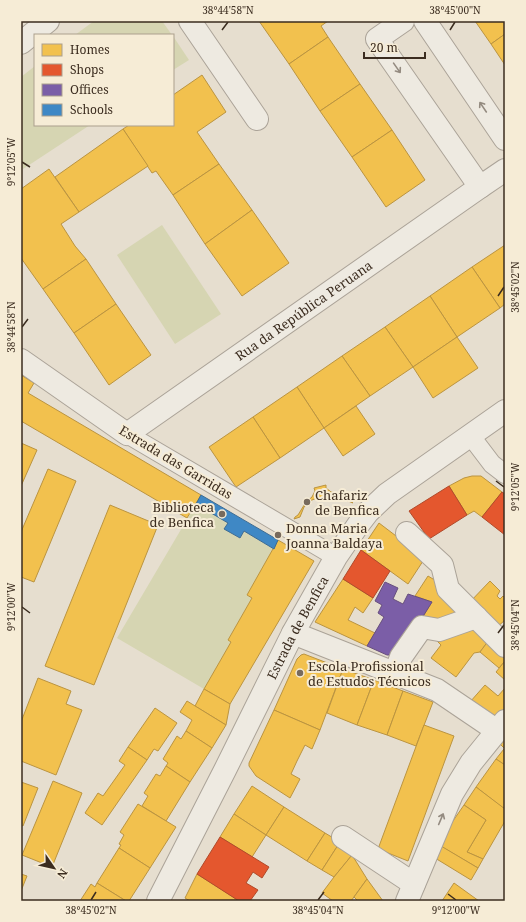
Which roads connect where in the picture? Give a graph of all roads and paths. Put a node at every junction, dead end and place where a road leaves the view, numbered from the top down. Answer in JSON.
{"nodes":[{"id":1,"x":48,"y":21,"type":"edge"},
{"id":2,"x":190,"y":21,"type":"edge"},
{"id":3,"x":403,"y":21,"type":"edge"},
{"id":4,"x":425,"y":21,"type":"edge"},
{"id":5,"x":21,"y":43,"type":"edge"},
{"id":6,"x":257,"y":119,"type":"dead end"},
{"id":7,"x":505,"y":139,"type":"edge"},
{"id":8,"x":505,"y":170,"type":"edge"},
{"id":9,"x":480,"y":188,"type":"junction"},
{"id":10,"x":21,"y":360,"type":"edge"},
{"id":11,"x":505,"y":411,"type":"edge"},
{"id":12,"x":127,"y":434,"type":"junction"},
{"id":13,"x":470,"y":435,"type":"junction"},
{"id":14,"x":498,"y":469,"type":"edge"},
{"id":15,"x":407,"y":533,"type":"dead end"},
{"id":16,"x":336,"y":557,"type":"junction"},
{"id":17,"x":476,"y":617,"type":"junction"},
{"id":18,"x":293,"y":634,"type":"junction"},
{"id":19,"x":505,"y":646,"type":"edge"},
{"id":20,"x":395,"y":673,"type":"junction"},
{"id":21,"x":501,"y":726,"type":"edge"},
{"id":22,"x":343,"y":837,"type":"dead end"},
{"id":23,"x":410,"y":892,"type":"edge"},
{"id":24,"x":158,"y":901,"type":"edge"}],
"edges":[{"from":1,"to":5,"type":"street"},
{"from":2,"to":6,"type":"street"},
{"from":3,"to":9,"type":"street","one_way":true},
{"from":7,"to":4,"type":"street","one_way":true},
{"from":8,"to":9,"type":"street","name":"Rua da República Peruana"},
{"from":9,"to":12,"type":"street","name":"Rua da República Peruana"},
{"from":10,"to":12,"type":"street","name":"Estrada das Garridas"},
{"from":11,"to":13,"type":"street","name":"Estrada de Benfica"},
{"from":12,"to":16,"type":"street","name":"Estrada das Garridas"},
{"from":13,"to":14,"type":"street"},
{"from":13,"to":16,"type":"street","name":"Estrada de Benfica"},
{"from":15,"to":17,"type":"street"},
{"from":16,"to":18,"type":"street","name":"Estrada de Benfica"},
{"from":17,"to":19,"type":"street"},
{"from":17,"to":20,"type":"street"},
{"from":18,"to":20,"type":"street"},
{"from":18,"to":24,"type":"street","name":"Estrada de Benfica"},
{"from":20,"to":21,"type":"street"},
{"from":23,"to":21,"type":"street","one_way":true},
{"from":22,"to":23,"type":"street"}]}
